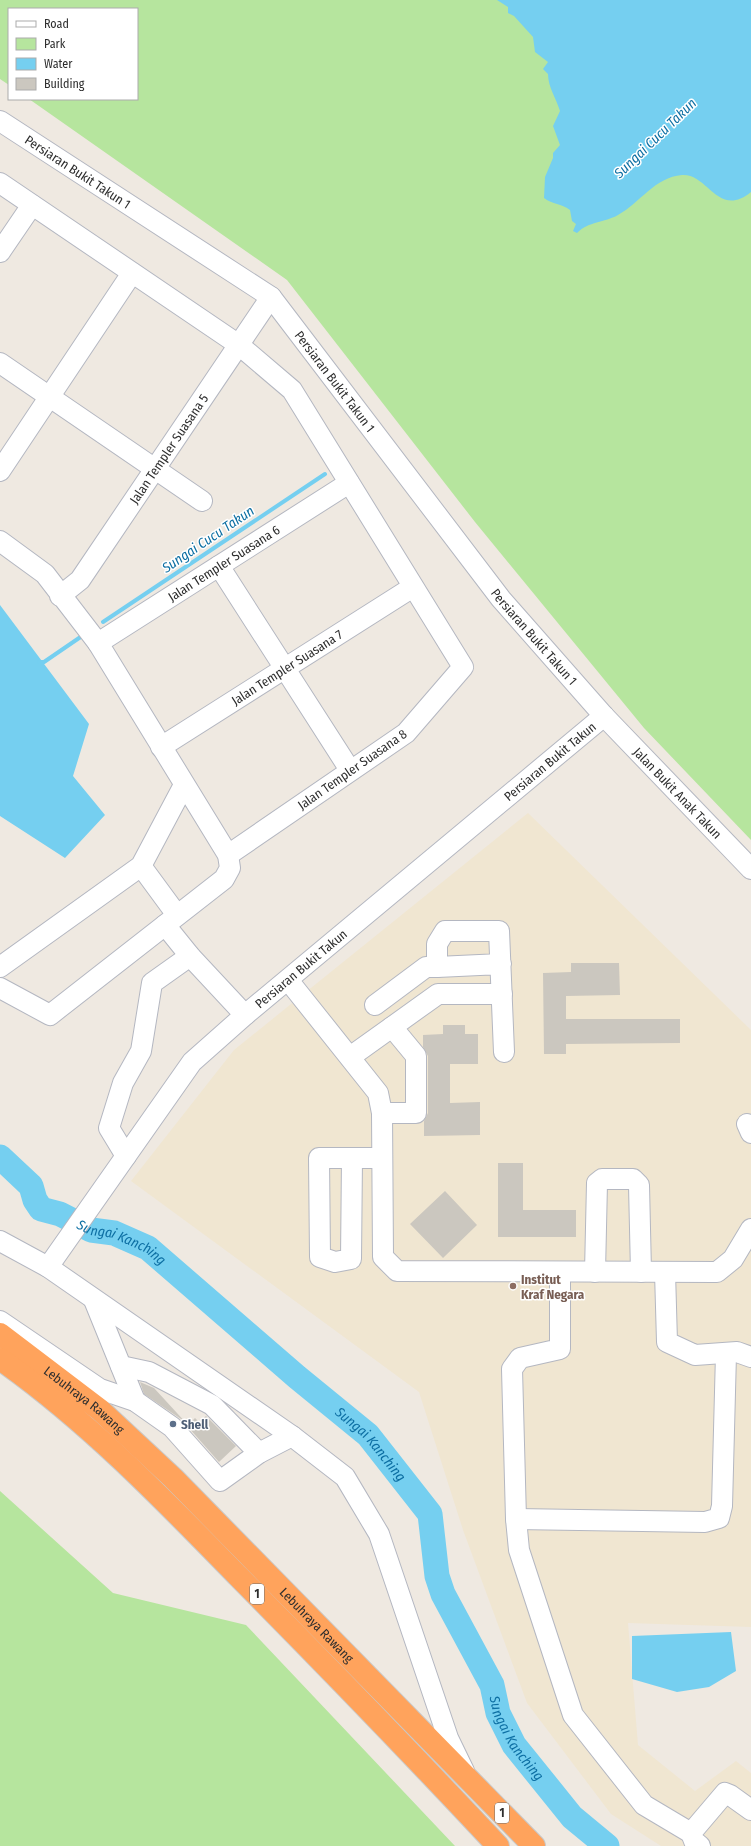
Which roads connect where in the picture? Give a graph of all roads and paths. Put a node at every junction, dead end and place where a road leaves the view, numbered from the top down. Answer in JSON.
{"nodes":[{"id":1,"x":0,"y":121,"type":"edge"},
{"id":2,"x":0,"y":183,"type":"edge"},
{"id":3,"x":32,"y":205,"type":"junction"},
{"id":4,"x":0,"y":252,"type":"edge"},
{"id":5,"x":132,"y":273,"type":"junction"},
{"id":6,"x":271,"y":297,"type":"junction"},
{"id":7,"x":239,"y":345,"type":"junction"},
{"id":8,"x":0,"y":363,"type":"edge"},
{"id":9,"x":49,"y":397,"type":"junction"},
{"id":10,"x":154,"y":469,"type":"junction"},
{"id":11,"x":0,"y":471,"type":"edge"},
{"id":12,"x":349,"y":483,"type":"junction"},
{"id":13,"x":202,"y":501,"type":"dead end"},
{"id":14,"x":0,"y":541,"type":"edge"},
{"id":15,"x":218,"y":566,"type":"junction"},
{"id":16,"x":413,"y":587,"type":"junction"},
{"id":17,"x":60,"y":596,"type":"junction"},
{"id":18,"x":98,"y":642,"type":"junction"},
{"id":19,"x":284,"y":669,"type":"junction"},
{"id":20,"x":604,"y":716,"type":"junction"},
{"id":21,"x":161,"y":747,"type":"junction"},
{"id":22,"x":350,"y":770,"type":"junction"},
{"id":23,"x":184,"y":785,"type":"junction"},
{"id":24,"x":228,"y":855,"type":"junction"},
{"id":25,"x":141,"y":866,"type":"junction"},
{"id":26,"x":751,"y":869,"type":"edge"},
{"id":27,"x":171,"y":920,"type":"junction"},
{"id":28,"x":190,"y":956,"type":"junction"},
{"id":29,"x":501,"y":964,"type":"junction"},
{"id":30,"x":0,"y":967,"type":"edge"},
{"id":31,"x":437,"y":967,"type":"junction"},
{"id":32,"x":288,"y":980,"type":"junction"},
{"id":33,"x":0,"y":988,"type":"edge"},
{"id":34,"x":502,"y":994,"type":"junction"},
{"id":35,"x":375,"y":1004,"type":"dead end"},
{"id":36,"x":245,"y":1015,"type":"junction"},
{"id":37,"x":392,"y":1027,"type":"junction"},
{"id":38,"x":504,"y":1052,"type":"dead end"},
{"id":39,"x":350,"y":1057,"type":"junction"},
{"id":40,"x":382,"y":1113,"type":"junction"},
{"id":41,"x":126,"y":1156,"type":"junction"},
{"id":42,"x":352,"y":1158,"type":"junction"},
{"id":43,"x":382,"y":1158,"type":"junction"},
{"id":44,"x":751,"y":1229,"type":"edge"},
{"id":45,"x":0,"y":1241,"type":"edge"},
{"id":46,"x":48,"y":1267,"type":"junction"},
{"id":47,"x":560,"y":1272,"type":"junction"},
{"id":48,"x":595,"y":1272,"type":"junction"},
{"id":49,"x":641,"y":1272,"type":"junction"},
{"id":50,"x":665,"y":1272,"type":"junction"},
{"id":51,"x":94,"y":1300,"type":"junction"},
{"id":52,"x":0,"y":1321,"type":"edge"},
{"id":53,"x":0,"y":1334,"type":"edge"},
{"id":54,"x":726,"y":1354,"type":"junction"},
{"id":55,"x":751,"y":1357,"type":"edge"},
{"id":56,"x":0,"y":1359,"type":"edge"},
{"id":57,"x":121,"y":1366,"type":"junction"},
{"id":58,"x":135,"y":1401,"type":"junction"},
{"id":59,"x":292,"y":1436,"type":"junction"},
{"id":60,"x":259,"y":1453,"type":"junction"},
{"id":61,"x":516,"y":1518,"type":"junction"},
{"id":62,"x":469,"y":1780,"type":"junction"},
{"id":63,"x":751,"y":1810,"type":"edge"},
{"id":64,"x":691,"y":1836,"type":"edge"},
{"id":65,"x":498,"y":1846,"type":"edge"},
{"id":66,"x":534,"y":1846,"type":"edge"}],
"edges":[{"from":1,"to":6,"type":"street","name":"Persiaran Bukit Takun 1"},
{"from":2,"to":3,"type":"street"},
{"from":3,"to":4,"type":"street"},
{"from":3,"to":5,"type":"street"},
{"from":5,"to":7,"type":"street"},
{"from":5,"to":9,"type":"street"},
{"from":6,"to":7,"type":"street","name":"Jalan Templer Suasana 5"},
{"from":6,"to":20,"type":"street","name":"Persiaran Bukit Takun 1"},
{"from":7,"to":10,"type":"street","name":"Jalan Templer Suasana 5"},
{"from":7,"to":12,"type":"street"},
{"from":8,"to":9,"type":"street"},
{"from":9,"to":10,"type":"street"},
{"from":9,"to":11,"type":"street"},
{"from":10,"to":13,"type":"street"},
{"from":10,"to":17,"type":"street","name":"Jalan Templer Suasana 5"},
{"from":12,"to":15,"type":"street","name":"Jalan Templer Suasana 6"},
{"from":12,"to":16,"type":"street"},
{"from":14,"to":17,"type":"street"},
{"from":15,"to":18,"type":"street","name":"Jalan Templer Suasana 6"},
{"from":15,"to":19,"type":"street"},
{"from":16,"to":19,"type":"street","name":"Jalan Templer Suasana 7"},
{"from":16,"to":22,"type":"street","name":"Jalan Templer Suasana 8"},
{"from":17,"to":18,"type":"street"},
{"from":18,"to":21,"type":"street"},
{"from":19,"to":21,"type":"street","name":"Jalan Templer Suasana 7"},
{"from":19,"to":22,"type":"street"},
{"from":20,"to":26,"type":"street","name":"Jalan Bukit Anak Takun"},
{"from":20,"to":32,"type":"street","name":"Persiaran Bukit Takun"},
{"from":21,"to":23,"type":"street"},
{"from":22,"to":24,"type":"street","name":"Jalan Templer Suasana 8"},
{"from":23,"to":24,"type":"street"},
{"from":23,"to":25,"type":"street"},
{"from":24,"to":27,"type":"street"},
{"from":25,"to":27,"type":"street"},
{"from":25,"to":30,"type":"street"},
{"from":27,"to":28,"type":"street"},
{"from":27,"to":33,"type":"street"},
{"from":28,"to":36,"type":"street"},
{"from":28,"to":41,"type":"street"},
{"from":29,"to":31,"type":"street"},
{"from":29,"to":31,"type":"street"},
{"from":29,"to":34,"type":"street"},
{"from":31,"to":35,"type":"street"},
{"from":32,"to":36,"type":"street","name":"Persiaran Bukit Takun"},
{"from":32,"to":39,"type":"street"},
{"from":34,"to":37,"type":"street"},
{"from":34,"to":38,"type":"street"},
{"from":36,"to":41,"type":"street","name":"Persiaran Bukit Takun"},
{"from":37,"to":39,"type":"street"},
{"from":37,"to":40,"type":"street"},
{"from":39,"to":40,"type":"street"},
{"from":40,"to":43,"type":"street"},
{"from":41,"to":46,"type":"street","name":"Persiaran Bukit Takun"},
{"from":42,"to":42,"type":"street"},
{"from":42,"to":43,"type":"street"},
{"from":43,"to":47,"type":"street"},
{"from":44,"to":50,"type":"street"},
{"from":45,"to":46,"type":"street"},
{"from":46,"to":51,"type":"street"},
{"from":47,"to":48,"type":"street"},
{"from":47,"to":61,"type":"street"},
{"from":48,"to":49,"type":"street"},
{"from":48,"to":49,"type":"street"},
{"from":49,"to":50,"type":"street"},
{"from":50,"to":54,"type":"street"},
{"from":51,"to":57,"type":"street"},
{"from":51,"to":59,"type":"street"},
{"from":52,"to":58,"type":"street"},
{"from":53,"to":62,"type":"highway","name":"Lebuhraya Rawang","number":"1"},
{"from":54,"to":55,"type":"street"},
{"from":54,"to":61,"type":"street"},
{"from":56,"to":65,"type":"highway","name":"Lebuhraya Rawang","number":"1"},
{"from":57,"to":58,"type":"street"},
{"from":57,"to":60,"type":"street"},
{"from":58,"to":60,"type":"street"},
{"from":59,"to":60,"type":"street"},
{"from":59,"to":62,"type":"street"},
{"from":61,"to":64,"type":"street"},
{"from":62,"to":66,"type":"highway","name":"Lebuhraya Rawang","number":"1"},
{"from":63,"to":64,"type":"street"}]}
